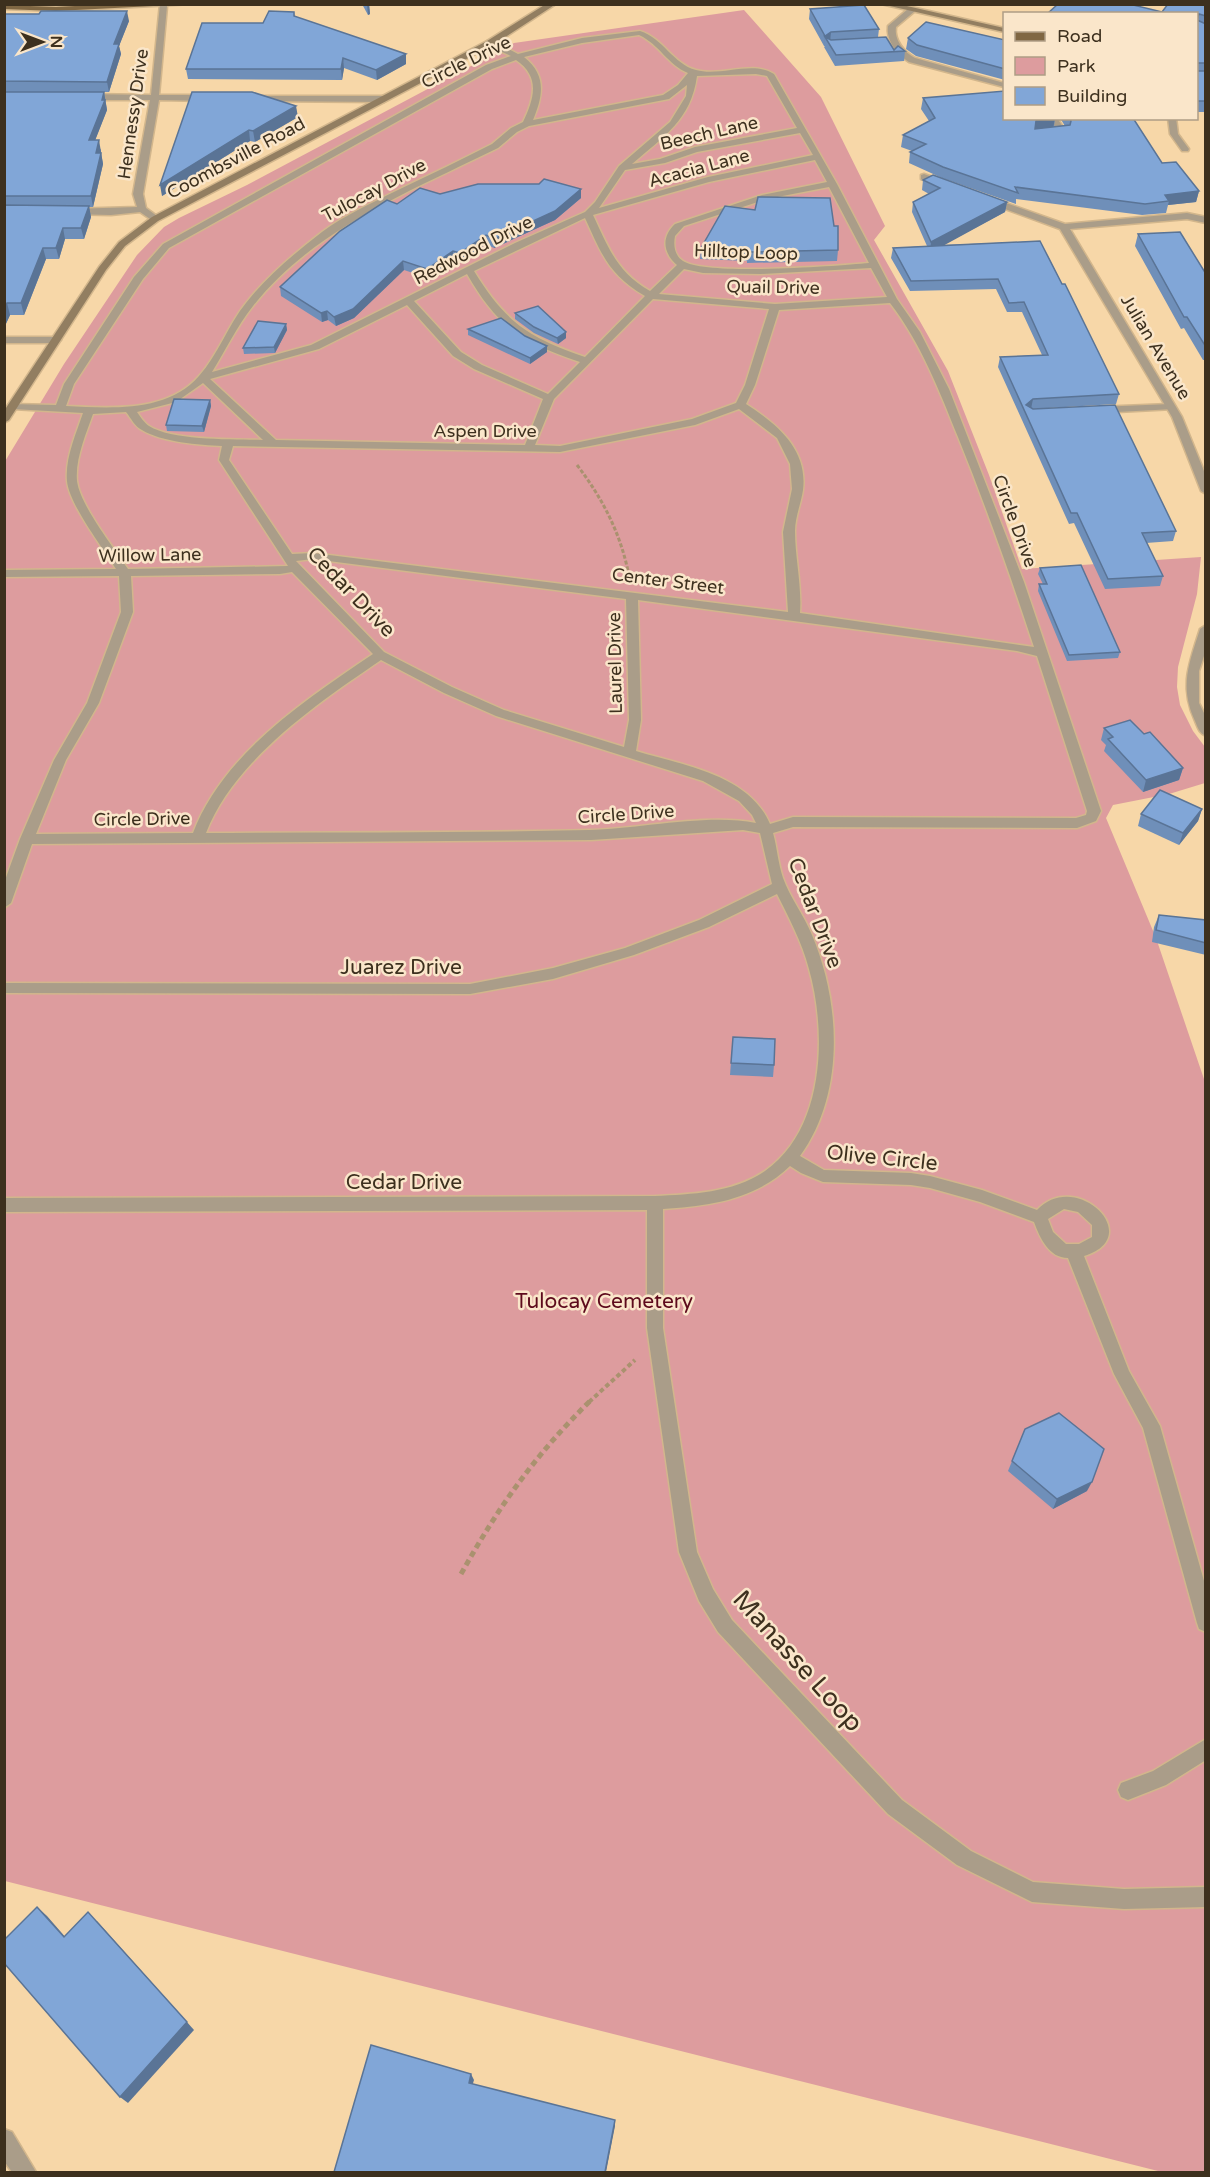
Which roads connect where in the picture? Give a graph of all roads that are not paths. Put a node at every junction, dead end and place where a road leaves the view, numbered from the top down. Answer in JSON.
{"nodes":[{"id":1,"x":188,"y":4,"type":"edge"},
{"id":2,"x":552,"y":4,"type":"edge"},
{"id":3,"x":885,"y":4,"type":"edge"},
{"id":4,"x":163,"y":6,"type":"junction"},
{"id":5,"x":4,"y":7,"type":"edge"},
{"id":6,"x":910,"y":11,"type":"junction"},
{"id":7,"x":930,"y":16,"type":"junction"},
{"id":8,"x":1003,"y":30,"type":"edge"},
{"id":9,"x":1003,"y":37,"type":"edge"},
{"id":10,"x":895,"y":42,"type":"junction"},
{"id":11,"x":490,"y":43,"type":"junction"},
{"id":12,"x":884,"y":43,"type":"edge"},
{"id":13,"x":518,"y":55,"type":"junction"},
{"id":14,"x":693,"y":72,"type":"junction"},
{"id":15,"x":1003,"y":84,"type":"edge"},
{"id":16,"x":74,"y":97,"type":"edge"},
{"id":17,"x":155,"y":97,"type":"junction"},
{"id":18,"x":224,"y":98,"type":"edge"},
{"id":19,"x":235,"y":98,"type":"edge"},
{"id":20,"x":384,"y":99,"type":"junction"},
{"id":21,"x":1053,"y":120,"type":"edge"},
{"id":22,"x":1172,"y":120,"type":"edge"},
{"id":23,"x":527,"y":123,"type":"junction"},
{"id":24,"x":802,"y":130,"type":"junction"},
{"id":25,"x":1037,"y":135,"type":"edge"},
{"id":26,"x":1185,"y":149,"type":"dead end"},
{"id":27,"x":819,"y":157,"type":"junction"},
{"id":28,"x":622,"y":168,"type":"junction"},
{"id":29,"x":924,"y":177,"type":"edge"},
{"id":30,"x":833,"y":184,"type":"junction"},
{"id":31,"x":956,"y":188,"type":"edge"},
{"id":32,"x":978,"y":196,"type":"edge"},
{"id":33,"x":142,"y":209,"type":"junction"},
{"id":34,"x":63,"y":212,"type":"edge"},
{"id":35,"x":588,"y":214,"type":"junction"},
{"id":36,"x":156,"y":219,"type":"junction"},
{"id":37,"x":1206,"y":220,"type":"edge"},
{"id":38,"x":1064,"y":227,"type":"junction"},
{"id":39,"x":682,"y":265,"type":"junction"},
{"id":40,"x":873,"y":265,"type":"junction"},
{"id":41,"x":469,"y":270,"type":"junction"},
{"id":42,"x":652,"y":296,"type":"junction"},
{"id":43,"x":893,"y":300,"type":"junction"},
{"id":44,"x":409,"y":301,"type":"junction"},
{"id":45,"x":775,"y":307,"type":"junction"},
{"id":46,"x":4,"y":340,"type":"edge"},
{"id":47,"x":56,"y":340,"type":"junction"},
{"id":48,"x":585,"y":360,"type":"junction"},
{"id":49,"x":203,"y":378,"type":"junction"},
{"id":50,"x":549,"y":398,"type":"junction"},
{"id":51,"x":740,"y":405,"type":"junction"},
{"id":52,"x":13,"y":406,"type":"junction"},
{"id":53,"x":1170,"y":407,"type":"junction"},
{"id":54,"x":60,"y":409,"type":"junction"},
{"id":55,"x":130,"y":410,"type":"junction"},
{"id":56,"x":1087,"y":410,"type":"edge"},
{"id":57,"x":88,"y":411,"type":"junction"},
{"id":58,"x":4,"y":420,"type":"edge"},
{"id":59,"x":228,"y":443,"type":"junction"},
{"id":60,"x":275,"y":445,"type":"junction"},
{"id":61,"x":529,"y":448,"type":"junction"},
{"id":62,"x":1206,"y":491,"type":"edge"},
{"id":63,"x":292,"y":563,"type":"junction"},
{"id":64,"x":4,"y":574,"type":"edge"},
{"id":65,"x":125,"y":574,"type":"junction"},
{"id":66,"x":632,"y":595,"type":"junction"},
{"id":67,"x":794,"y":616,"type":"junction"},
{"id":68,"x":1206,"y":629,"type":"edge"},
{"id":69,"x":1041,"y":653,"type":"junction"},
{"id":70,"x":380,"y":655,"type":"junction"},
{"id":71,"x":1206,"y":732,"type":"edge"},
{"id":72,"x":629,"y":752,"type":"junction"},
{"id":73,"x":766,"y":830,"type":"junction"},
{"id":74,"x":198,"y":837,"type":"junction"},
{"id":75,"x":27,"y":838,"type":"junction"},
{"id":76,"x":780,"y":886,"type":"junction"},
{"id":77,"x":4,"y":903,"type":"edge"},
{"id":78,"x":4,"y":988,"type":"edge"},
{"id":79,"x":790,"y":1158,"type":"junction"},
{"id":80,"x":655,"y":1203,"type":"junction"},
{"id":81,"x":4,"y":1205,"type":"edge"},
{"id":82,"x":1040,"y":1218,"type":"junction"},
{"id":83,"x":1074,"y":1252,"type":"junction"},
{"id":84,"x":1206,"y":1623,"type":"edge"},
{"id":85,"x":1206,"y":1749,"type":"edge"},
{"id":86,"x":1128,"y":1790,"type":"dead end"},
{"id":87,"x":1206,"y":1897,"type":"edge"},
{"id":88,"x":4,"y":2140,"type":"edge"},
{"id":89,"x":25,"y":2172,"type":"edge"}],
"edges":[{"from":1,"to":4,"type":"main road"},
{"from":2,"to":11,"type":"street","name":"Coombsville Road"},
{"from":3,"to":6,"type":"street"},
{"from":4,"to":5,"type":"main road"},
{"from":4,"to":17,"type":"street","name":"Hennessy Drive"},
{"from":6,"to":7,"type":"street"},
{"from":6,"to":10,"type":"street"},
{"from":7,"to":8,"type":"street"},
{"from":7,"to":9,"type":"street"},
{"from":10,"to":12,"type":"street"},
{"from":10,"to":15,"type":"street"},
{"from":11,"to":13,"type":"street"},
{"from":11,"to":20,"type":"street","name":"Coombsville Road"},
{"from":13,"to":14,"type":"street","name":"Circle Drive"},
{"from":13,"to":23,"type":"street"},
{"from":13,"to":54,"type":"street","name":"Circle Drive"},
{"from":14,"to":23,"type":"street","name":"Tulocay Drive"},
{"from":14,"to":24,"type":"street","name":"Circle Drive"},
{"from":14,"to":28,"type":"street","name":"Redwood Drive"},
{"from":16,"to":17,"type":"street"},
{"from":17,"to":18,"type":"street"},
{"from":17,"to":33,"type":"street","name":"Hennessy Drive"},
{"from":19,"to":20,"type":"street"},
{"from":20,"to":36,"type":"street","name":"Coombsville Road"},
{"from":21,"to":25,"type":"street"},
{"from":22,"to":26,"type":"street"},
{"from":23,"to":49,"type":"street","name":"Tulocay Drive"},
{"from":24,"to":27,"type":"street","name":"Circle Drive"},
{"from":24,"to":28,"type":"street","name":"Beech Lane"},
{"from":27,"to":30,"type":"street","name":"Circle Drive"},
{"from":27,"to":35,"type":"street","name":"Acacia Lane"},
{"from":28,"to":35,"type":"street","name":"Redwood Drive"},
{"from":29,"to":31,"type":"street"},
{"from":30,"to":39,"type":"street","name":"Hilltop Loop"},
{"from":30,"to":40,"type":"street","name":"Circle Drive"},
{"from":32,"to":38,"type":"street"},
{"from":33,"to":34,"type":"street"},
{"from":33,"to":36,"type":"street","name":"Hennessy Drive"},
{"from":35,"to":41,"type":"street","name":"Redwood Drive"},
{"from":35,"to":42,"type":"street"},
{"from":36,"to":47,"type":"street","name":"Coombsville Road"},
{"from":37,"to":38,"type":"street"},
{"from":38,"to":53,"type":"street","name":"Julian Avenue"},
{"from":39,"to":40,"type":"street","name":"Hilltop Loop"},
{"from":39,"to":42,"type":"street"},
{"from":40,"to":43,"type":"street","name":"Circle Drive"},
{"from":41,"to":44,"type":"street","name":"Redwood Drive"},
{"from":41,"to":48,"type":"street"},
{"from":42,"to":45,"type":"street","name":"Quail Drive"},
{"from":42,"to":48,"type":"street"},
{"from":43,"to":45,"type":"street","name":"Quail Drive"},
{"from":43,"to":69,"type":"street","name":"Circle Drive"},
{"from":44,"to":49,"type":"street","name":"Redwood Drive"},
{"from":44,"to":50,"type":"street"},
{"from":45,"to":51,"type":"street"},
{"from":46,"to":47,"type":"street"},
{"from":47,"to":52,"type":"street","name":"Coombsville Road"},
{"from":48,"to":50,"type":"street"},
{"from":49,"to":55,"type":"street","name":"Tulocay Drive"},
{"from":49,"to":60,"type":"street"},
{"from":50,"to":61,"type":"street"},
{"from":51,"to":61,"type":"street","name":"Aspen Drive"},
{"from":51,"to":67,"type":"street"},
{"from":52,"to":54,"type":"street","name":"Tulocay Drive"},
{"from":52,"to":58,"type":"street","name":"Coombsville Road"},
{"from":53,"to":56,"type":"street"},
{"from":53,"to":62,"type":"street","name":"Julian Avenue"},
{"from":54,"to":57,"type":"street","name":"Tulocay Drive"},
{"from":55,"to":57,"type":"street","name":"Tulocay Drive"},
{"from":55,"to":59,"type":"street","name":"Aspen Drive"},
{"from":57,"to":65,"type":"street"},
{"from":59,"to":60,"type":"street","name":"Aspen Drive"},
{"from":59,"to":63,"type":"street","name":"Cedar Drive"},
{"from":60,"to":61,"type":"street","name":"Aspen Drive"},
{"from":63,"to":65,"type":"street","name":"Willow Lane"},
{"from":63,"to":66,"type":"street","name":"Center Street"},
{"from":63,"to":70,"type":"street","name":"Cedar Drive"},
{"from":64,"to":65,"type":"street","name":"Willow Lane"},
{"from":65,"to":75,"type":"street"},
{"from":66,"to":67,"type":"street","name":"Center Street"},
{"from":66,"to":72,"type":"street","name":"Laurel Drive"},
{"from":67,"to":69,"type":"street","name":"Center Street"},
{"from":68,"to":71,"type":"street"},
{"from":69,"to":73,"type":"street","name":"Circle Drive"},
{"from":70,"to":72,"type":"street","name":"Cedar Drive"},
{"from":70,"to":74,"type":"street"},
{"from":72,"to":73,"type":"street","name":"Cedar Drive"},
{"from":73,"to":74,"type":"street","name":"Circle Drive"},
{"from":73,"to":76,"type":"street","name":"Cedar Drive"},
{"from":74,"to":75,"type":"street","name":"Circle Drive"},
{"from":75,"to":77,"type":"street"},
{"from":76,"to":78,"type":"street","name":"Juarez Drive"},
{"from":76,"to":79,"type":"street","name":"Cedar Drive"},
{"from":79,"to":80,"type":"street","name":"Cedar Drive"},
{"from":79,"to":82,"type":"street","name":"Olive Circle"},
{"from":80,"to":81,"type":"street","name":"Cedar Drive"},
{"from":80,"to":87,"type":"street","name":"Manasse Loop"},
{"from":82,"to":83,"type":"street"},
{"from":82,"to":83,"type":"street"},
{"from":83,"to":84,"type":"street"},
{"from":85,"to":86,"type":"street"},
{"from":88,"to":89,"type":"street"}]}
